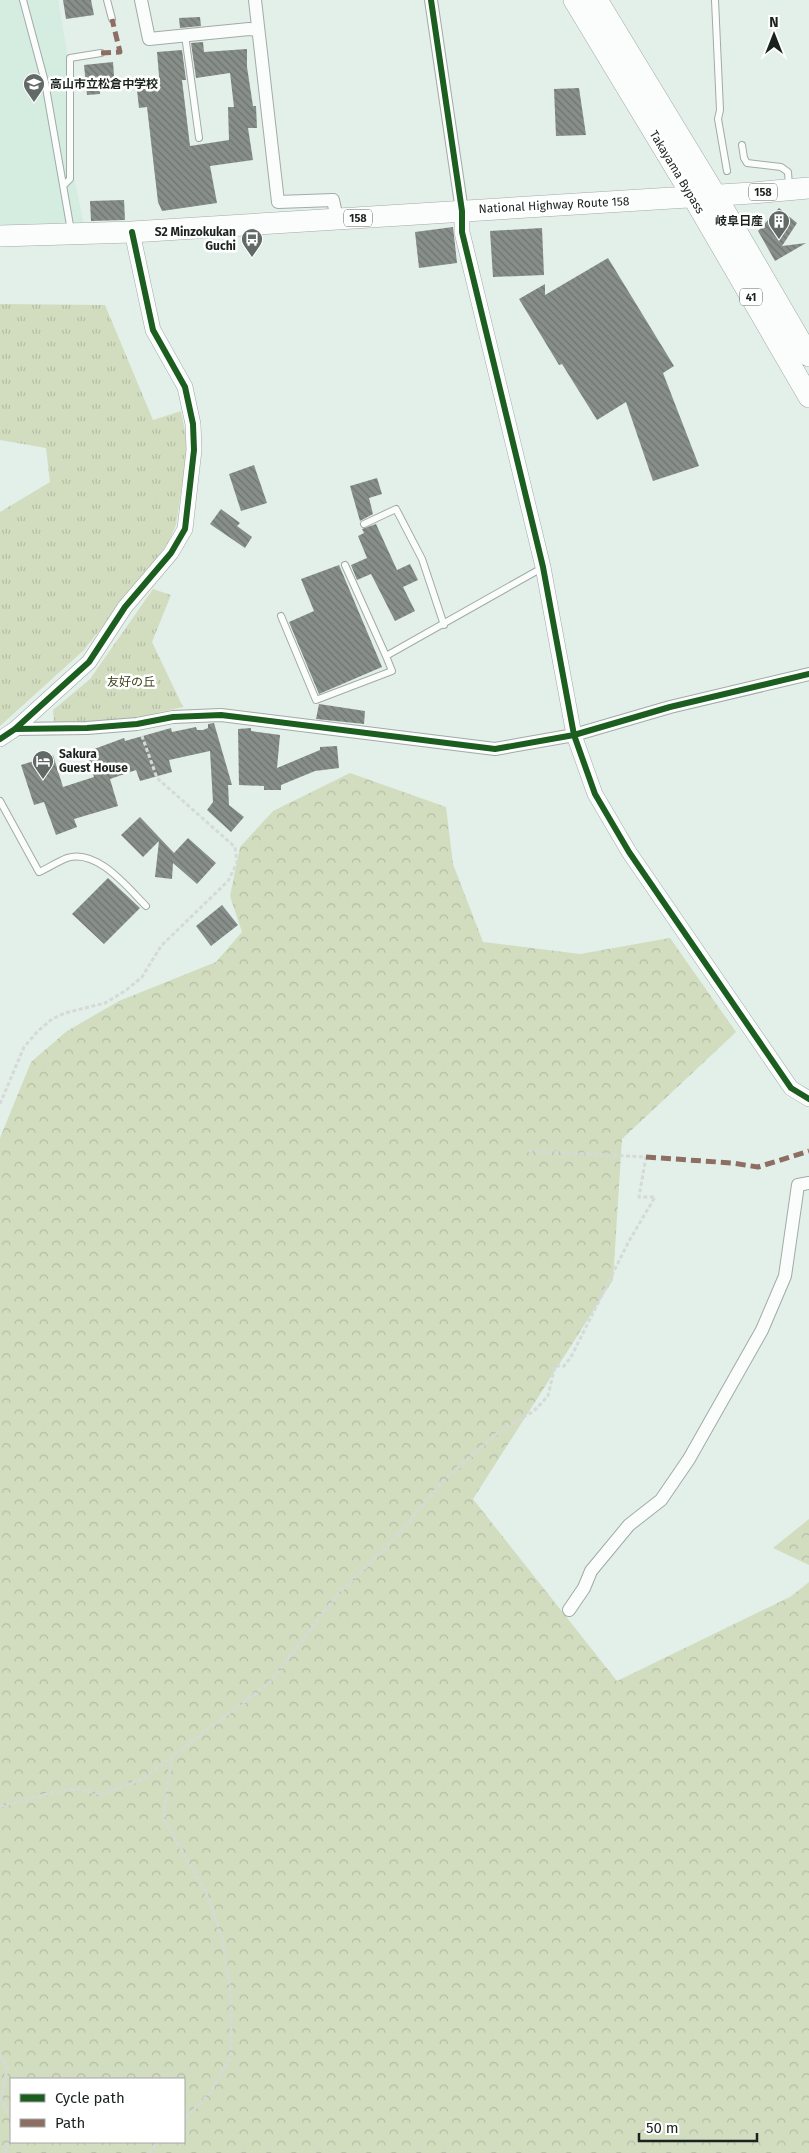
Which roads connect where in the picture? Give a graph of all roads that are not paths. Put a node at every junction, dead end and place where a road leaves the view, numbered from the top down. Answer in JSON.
{"nodes":[{"id":1,"x":23,"y":0,"type":"edge"},
{"id":2,"x":107,"y":0,"type":"edge"},
{"id":3,"x":142,"y":0,"type":"edge"},
{"id":4,"x":255,"y":0,"type":"edge"},
{"id":5,"x":431,"y":0,"type":"edge"},
{"id":6,"x":574,"y":0,"type":"edge"},
{"id":7,"x":597,"y":0,"type":"edge"},
{"id":8,"x":715,"y":0,"type":"edge"},
{"id":9,"x":112,"y":19,"type":"dead end"},
{"id":10,"x":258,"y":30,"type":"junction"},
{"id":11,"x":185,"y":35,"type":"junction"},
{"id":12,"x":101,"y":53,"type":"dead end"},
{"id":13,"x":199,"y":138,"type":"dead end"},
{"id":14,"x":742,"y":145,"type":"dead end"},
{"id":15,"x":727,"y":171,"type":"dead end"},
{"id":16,"x":64,"y":185,"type":"junction"},
{"id":17,"x":799,"y":189,"type":"edge"},
{"id":18,"x":716,"y":196,"type":"junction"},
{"id":19,"x":693,"y":197,"type":"junction"},
{"id":20,"x":462,"y":211,"type":"junction"},
{"id":21,"x":336,"y":219,"type":"junction"},
{"id":22,"x":132,"y":232,"type":"junction"},
{"id":23,"x":72,"y":234,"type":"junction"},
{"id":24,"x":0,"y":236,"type":"edge"},
{"id":25,"x":807,"y":349,"type":"edge"},
{"id":26,"x":809,"y":397,"type":"edge"},
{"id":27,"x":364,"y":524,"type":"dead end"},
{"id":28,"x":345,"y":565,"type":"dead end"},
{"id":29,"x":543,"y":567,"type":"junction"},
{"id":30,"x":280,"y":616,"type":"dead end"},
{"id":31,"x":444,"y":625,"type":"junction"},
{"id":32,"x":386,"y":656,"type":"junction"},
{"id":33,"x":809,"y":674,"type":"edge"},
{"id":34,"x":15,"y":729,"type":"junction"},
{"id":35,"x":574,"y":735,"type":"junction"},
{"id":36,"x":0,"y":739,"type":"edge"},
{"id":37,"x":0,"y":801,"type":"edge"},
{"id":38,"x":146,"y":906,"type":"dead end"},
{"id":39,"x":809,"y":1099,"type":"edge"},
{"id":40,"x":809,"y":1184,"type":"edge"},
{"id":41,"x":569,"y":1610,"type":"dead end"}],
"edges":[{"from":1,"to":16,"type":"lane"},
{"from":2,"to":9,"type":"lane"},
{"from":3,"to":11,"type":"street"},
{"from":4,"to":10,"type":"street"},
{"from":5,"to":20,"type":"street"},
{"from":6,"to":19,"type":"highway","name":"Takayama Bypass","number":"41"},
{"from":7,"to":18,"type":"highway","name":"Takayama Bypass","number":"41"},
{"from":8,"to":15,"type":"lane"},
{"from":10,"to":11,"type":"street"},
{"from":10,"to":21,"type":"street"},
{"from":11,"to":13,"type":"lane"},
{"from":12,"to":16,"type":"lane"},
{"from":14,"to":17,"type":"lane"},
{"from":16,"to":23,"type":"lane"},
{"from":17,"to":18,"type":"highway","name":"National Highway Route 158","number":"158"},
{"from":18,"to":19,"type":"highway","name":"National Highway Route 158","number":"158"},
{"from":18,"to":25,"type":"highway","name":"Takayama Bypass","number":"41"},
{"from":19,"to":20,"type":"highway","name":"National Highway Route 158","number":"158"},
{"from":19,"to":26,"type":"highway","name":"Takayama Bypass","number":"41"},
{"from":20,"to":21,"type":"highway","name":"National Highway Route 158","number":"158"},
{"from":20,"to":29,"type":"street"},
{"from":21,"to":22,"type":"highway","name":"National Highway Route 158","number":"158"},
{"from":22,"to":23,"type":"highway","name":"National Highway Route 158","number":"158"},
{"from":22,"to":34,"type":"street"},
{"from":23,"to":24,"type":"highway","name":"National Highway Route 158","number":"158"},
{"from":27,"to":31,"type":"lane"},
{"from":28,"to":32,"type":"lane"},
{"from":29,"to":31,"type":"lane"},
{"from":29,"to":35,"type":"street"},
{"from":30,"to":32,"type":"lane"},
{"from":31,"to":32,"type":"lane"},
{"from":33,"to":35,"type":"street"},
{"from":34,"to":35,"type":"street"},
{"from":34,"to":36,"type":"street"},
{"from":35,"to":39,"type":"street"},
{"from":37,"to":38,"type":"lane"},
{"from":40,"to":41,"type":"street"}]}
